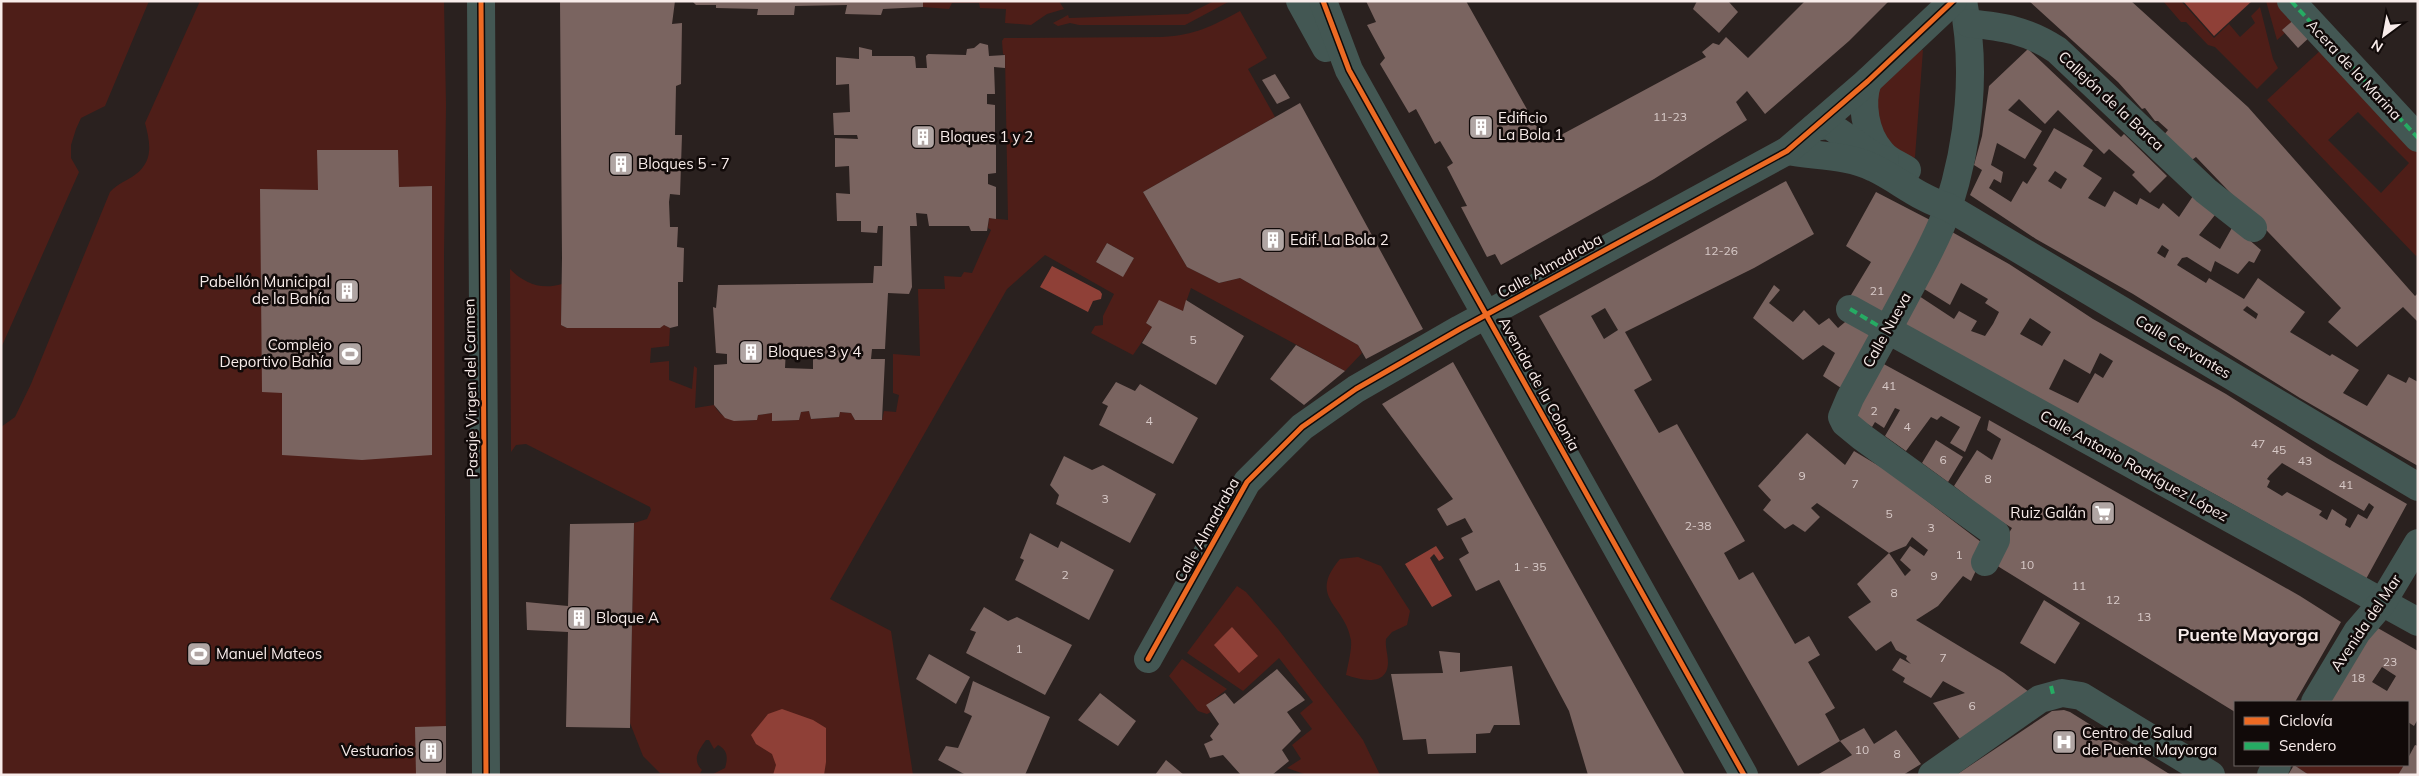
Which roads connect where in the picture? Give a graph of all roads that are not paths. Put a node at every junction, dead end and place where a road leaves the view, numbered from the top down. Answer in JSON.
{"nodes":[{"id":1,"x":480,"y":1,"type":"edge"},
{"id":2,"x":1300,"y":1,"type":"edge"},
{"id":3,"x":1323,"y":1,"type":"edge"},
{"id":4,"x":2290,"y":1,"type":"edge"},
{"id":5,"x":1962,"y":9,"type":"edge"},
{"id":6,"x":1348,"y":70,"type":"junction"},
{"id":7,"x":1868,"y":81,"type":"junction"},
{"id":8,"x":1815,"y":127,"type":"junction"},
{"id":9,"x":2418,"y":138,"type":"edge"},
{"id":10,"x":1788,"y":151,"type":"junction"},
{"id":11,"x":1891,"y":162,"type":"junction"},
{"id":12,"x":1948,"y":208,"type":"junction"},
{"id":13,"x":2253,"y":228,"type":"dead end"},
{"id":14,"x":1850,"y":309,"type":"dead end"},
{"id":15,"x":1486,"y":315,"type":"junction"},
{"id":16,"x":1887,"y":331,"type":"junction"},
{"id":17,"x":2418,"y":487,"type":"edge"},
{"id":18,"x":2418,"y":543,"type":"edge"},
{"id":19,"x":1985,"y":562,"type":"dead end"},
{"id":20,"x":2382,"y":603,"type":"junction"},
{"id":21,"x":2418,"y":622,"type":"edge"},
{"id":22,"x":1148,"y":659,"type":"dead end"},
{"id":23,"x":2316,"y":701,"type":"edge"},
{"id":24,"x":486,"y":775,"type":"edge"},
{"id":25,"x":1744,"y":775,"type":"edge"},
{"id":26,"x":1932,"y":775,"type":"edge"},
{"id":27,"x":2211,"y":775,"type":"edge"}],
"edges":[{"from":1,"to":24,"type":"street","name":"Pasaje Virgen del Carmen"},
{"from":2,"to":6,"type":"street","name":"Avenida de la Colonia"},
{"from":3,"to":6,"type":"street","name":"Avenida de la Colonia"},
{"from":4,"to":9,"type":"street","name":"Acera de la Marina"},
{"from":5,"to":7,"type":"street","name":"Calle Almadraba"},
{"from":5,"to":12,"type":"street","name":"Calle Nueva"},
{"from":5,"to":13,"type":"street","name":"Callejón de la Barca"},
{"from":6,"to":15,"type":"street","name":"Avenida de la Colonia"},
{"from":7,"to":8,"type":"street","name":"Calle Almadraba"},
{"from":7,"to":11,"type":"street","name":"Calle Cervantes"},
{"from":8,"to":10,"type":"street","name":"Calle Almadraba"},
{"from":8,"to":11,"type":"street","name":"Calle Cervantes"},
{"from":10,"to":12,"type":"street","name":"Calle Cervantes"},
{"from":10,"to":15,"type":"street","name":"Calle Almadraba"},
{"from":11,"to":12,"type":"street","name":"Calle Cervantes"},
{"from":12,"to":16,"type":"street","name":"Calle Nueva"},
{"from":12,"to":17,"type":"street","name":"Calle Cervantes"},
{"from":14,"to":16,"type":"street","name":"Calle Antonio Rodríguez López"},
{"from":15,"to":22,"type":"street","name":"Calle Almadraba"},
{"from":15,"to":25,"type":"street","name":"Avenida de la Colonia"},
{"from":16,"to":19,"type":"street","name":"Calle Nueva"},
{"from":16,"to":20,"type":"street","name":"Calle Antonio Rodríguez López"},
{"from":18,"to":20,"type":"street","name":"Avenida del Mar"},
{"from":20,"to":21,"type":"street","name":"Calle Antonio Rodríguez López"},
{"from":20,"to":23,"type":"street","name":"Avenida del Mar"},
{"from":26,"to":27,"type":"street"}]}
